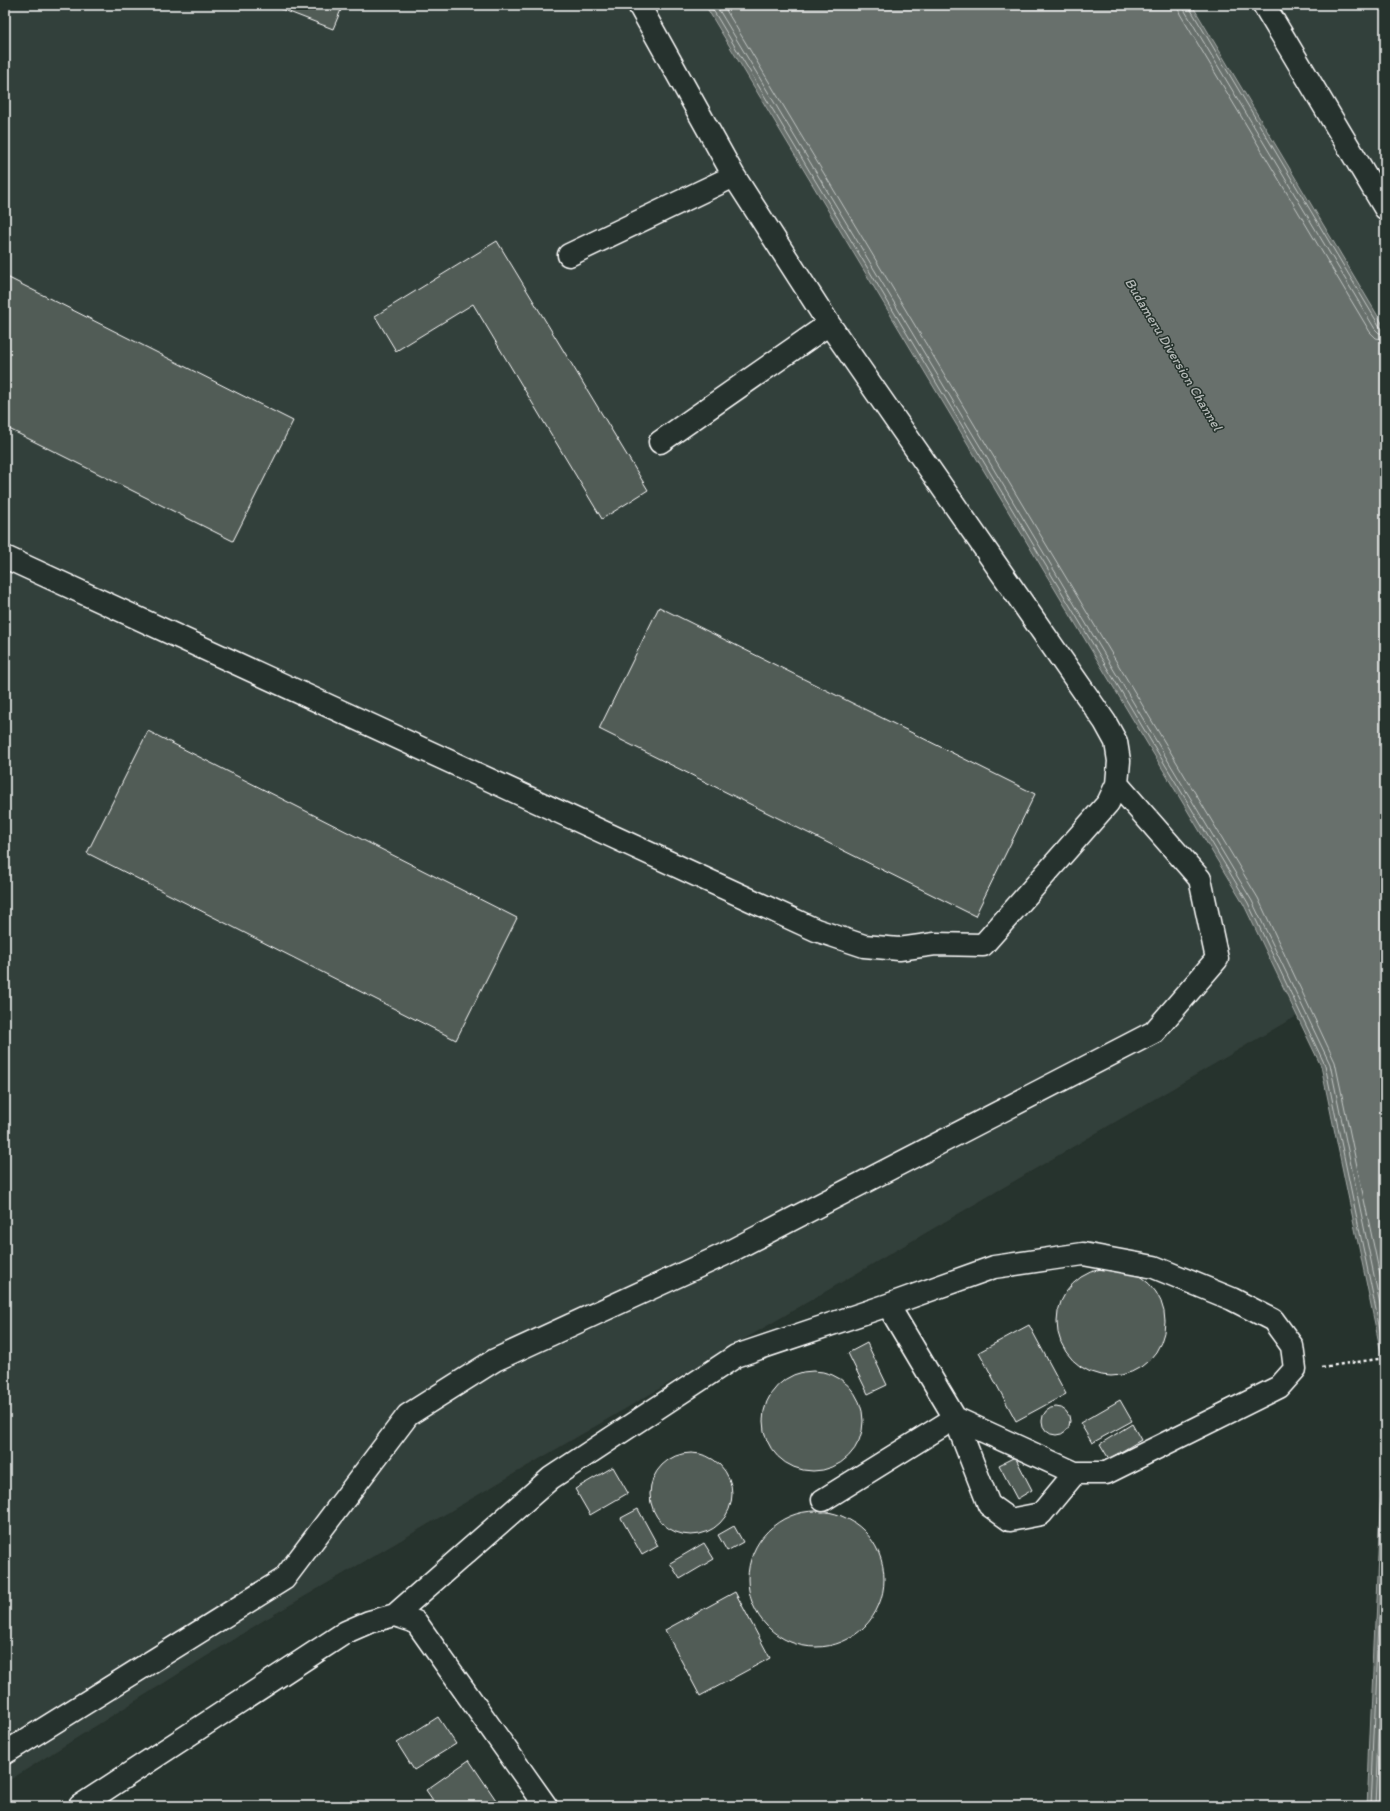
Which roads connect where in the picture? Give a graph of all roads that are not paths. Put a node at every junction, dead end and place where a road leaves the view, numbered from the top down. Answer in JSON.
{"nodes":[{"id":1,"x":639,"y":5,"type":"edge"},
{"id":2,"x":1264,"y":5,"type":"edge"},
{"id":3,"x":734,"y":176,"type":"junction"},
{"id":4,"x":1385,"y":208,"type":"edge"},
{"id":5,"x":569,"y":255,"type":"dead end"},
{"id":6,"x":829,"y":324,"type":"junction"},
{"id":7,"x":660,"y":442,"type":"dead end"},
{"id":8,"x":5,"y":557,"type":"edge"},
{"id":9,"x":1117,"y":784,"type":"junction"},
{"id":10,"x":888,"y":1305,"type":"junction"},
{"id":11,"x":955,"y":1418,"type":"junction"},
{"id":12,"x":1075,"y":1473,"type":"junction"},
{"id":13,"x":823,"y":1500,"type":"dead end"},
{"id":14,"x":395,"y":1615,"type":"junction"},
{"id":15,"x":5,"y":1753,"type":"edge"},
{"id":16,"x":80,"y":1806,"type":"edge"},
{"id":17,"x":546,"y":1806,"type":"edge"}],
"edges":[{"from":1,"to":3,"type":"lane"},
{"from":2,"to":4,"type":"lane"},
{"from":3,"to":5,"type":"lane"},
{"from":3,"to":6,"type":"lane"},
{"from":6,"to":7,"type":"lane"},
{"from":6,"to":9,"type":"lane"},
{"from":8,"to":9,"type":"lane"},
{"from":9,"to":15,"type":"lane"},
{"from":10,"to":11,"type":"lane"},
{"from":10,"to":12,"type":"lane"},
{"from":10,"to":14,"type":"lane"},
{"from":11,"to":12,"type":"lane"},
{"from":11,"to":12,"type":"lane"},
{"from":11,"to":13,"type":"lane"},
{"from":14,"to":16,"type":"lane"},
{"from":14,"to":17,"type":"lane"}]}
